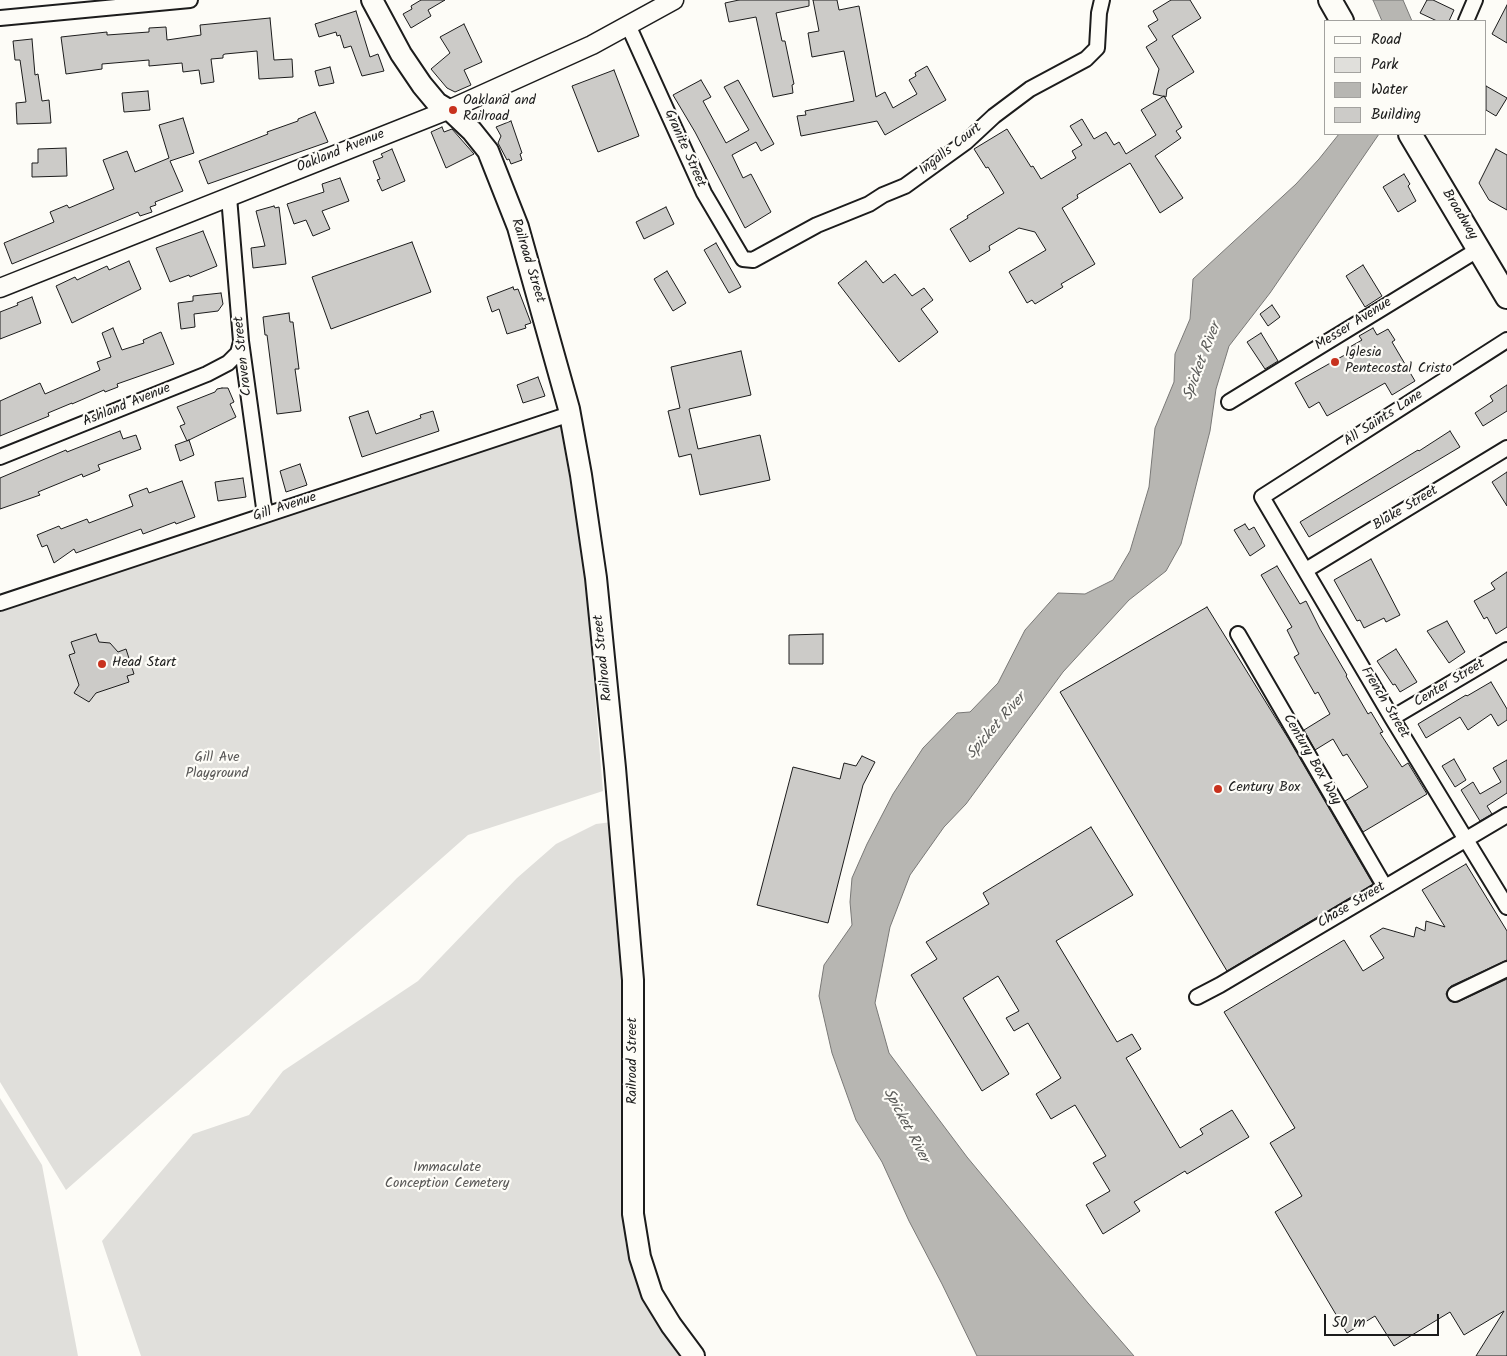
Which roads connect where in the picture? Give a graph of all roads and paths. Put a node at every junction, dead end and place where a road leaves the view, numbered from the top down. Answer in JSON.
{"nodes":[{"id":1,"x":190,"y":0,"type":"edge"},
{"id":2,"x":372,"y":0,"type":"edge"},
{"id":3,"x":674,"y":0,"type":"edge"},
{"id":4,"x":1102,"y":0,"type":"edge"},
{"id":5,"x":1330,"y":0,"type":"edge"},
{"id":6,"x":1475,"y":0,"type":"edge"},
{"id":7,"x":0,"y":18,"type":"edge"},
{"id":8,"x":1341,"y":20,"type":"edge"},
{"id":9,"x":1466,"y":20,"type":"edge"},
{"id":10,"x":628,"y":26,"type":"junction"},
{"id":11,"x":448,"y":110,"type":"junction"},
{"id":12,"x":1411,"y":135,"type":"edge"},
{"id":13,"x":228,"y":197,"type":"junction"},
{"id":14,"x":1479,"y":249,"type":"junction"},
{"id":15,"x":753,"y":260,"type":"joint"},
{"id":16,"x":0,"y":288,"type":"edge"},
{"id":17,"x":1507,"y":297,"type":"edge"},
{"id":18,"x":1507,"y":340,"type":"edge"},
{"id":19,"x":241,"y":341,"type":"junction"},
{"id":20,"x":1229,"y":402,"type":"dead end"},
{"id":21,"x":570,"y":414,"type":"junction"},
{"id":22,"x":1507,"y":448,"type":"edge"},
{"id":23,"x":0,"y":458,"type":"edge"},
{"id":24,"x":1262,"y":497,"type":"joint"},
{"id":25,"x":265,"y":515,"type":"junction"},
{"id":26,"x":1306,"y":570,"type":"junction"},
{"id":27,"x":0,"y":603,"type":"edge"},
{"id":28,"x":1238,"y":634,"type":"dead end"},
{"id":29,"x":1507,"y":650,"type":"edge"},
{"id":30,"x":1392,"y":718,"type":"junction"},
{"id":31,"x":1507,"y":815,"type":"edge"},
{"id":32,"x":1466,"y":841,"type":"junction"},
{"id":33,"x":1385,"y":887,"type":"junction"},
{"id":34,"x":1507,"y":907,"type":"edge"},
{"id":35,"x":1507,"y":969,"type":"edge"},
{"id":36,"x":1454,"y":994,"type":"dead end"},
{"id":37,"x":1197,"y":997,"type":"dead end"},
{"id":38,"x":694,"y":1356,"type":"edge"}],
"edges":[{"from":1,"to":7,"type":"street"},
{"from":2,"to":11,"type":"main road","name":"Railroad Street"},
{"from":3,"to":10,"type":"street","name":"Oakland Avenue"},
{"from":4,"to":15,"type":"street","name":"Ingalls Court"},
{"from":5,"to":8,"type":"main road"},
{"from":6,"to":9,"type":"street"},
{"from":10,"to":11,"type":"street","name":"Oakland Avenue"},
{"from":10,"to":15,"type":"street","name":"Granite Street"},
{"from":11,"to":13,"type":"street","name":"Oakland Avenue"},
{"from":11,"to":21,"type":"main road","name":"Railroad Street"},
{"from":12,"to":14,"type":"main road","name":"Broadway"},
{"from":13,"to":16,"type":"street","name":"Oakland Avenue"},
{"from":13,"to":19,"type":"street","name":"Craven Street"},
{"from":14,"to":17,"type":"main road","name":"Broadway"},
{"from":14,"to":20,"type":"street","name":"Messer Avenue"},
{"from":18,"to":24,"type":"street","name":"All Saints Lane"},
{"from":19,"to":23,"type":"street","name":"Ashland Avenue"},
{"from":19,"to":25,"type":"street","name":"Craven Street"},
{"from":21,"to":25,"type":"street","name":"Gill Avenue"},
{"from":21,"to":38,"type":"main road","name":"Railroad Street"},
{"from":22,"to":26,"type":"street","name":"Blake Street"},
{"from":24,"to":26,"type":"street","name":"French Street"},
{"from":25,"to":27,"type":"street","name":"Gill Avenue"},
{"from":26,"to":30,"type":"street","name":"French Street"},
{"from":28,"to":33,"type":"street","name":"Century Box Way"},
{"from":29,"to":30,"type":"street","name":"Center Street"},
{"from":30,"to":32,"type":"street","name":"French Street"},
{"from":31,"to":32,"type":"street","name":"Chase Street"},
{"from":32,"to":33,"type":"street","name":"Chase Street"},
{"from":32,"to":34,"type":"street","name":"French Street"},
{"from":33,"to":37,"type":"street","name":"Chase Street"},
{"from":35,"to":36,"type":"street"}]}
